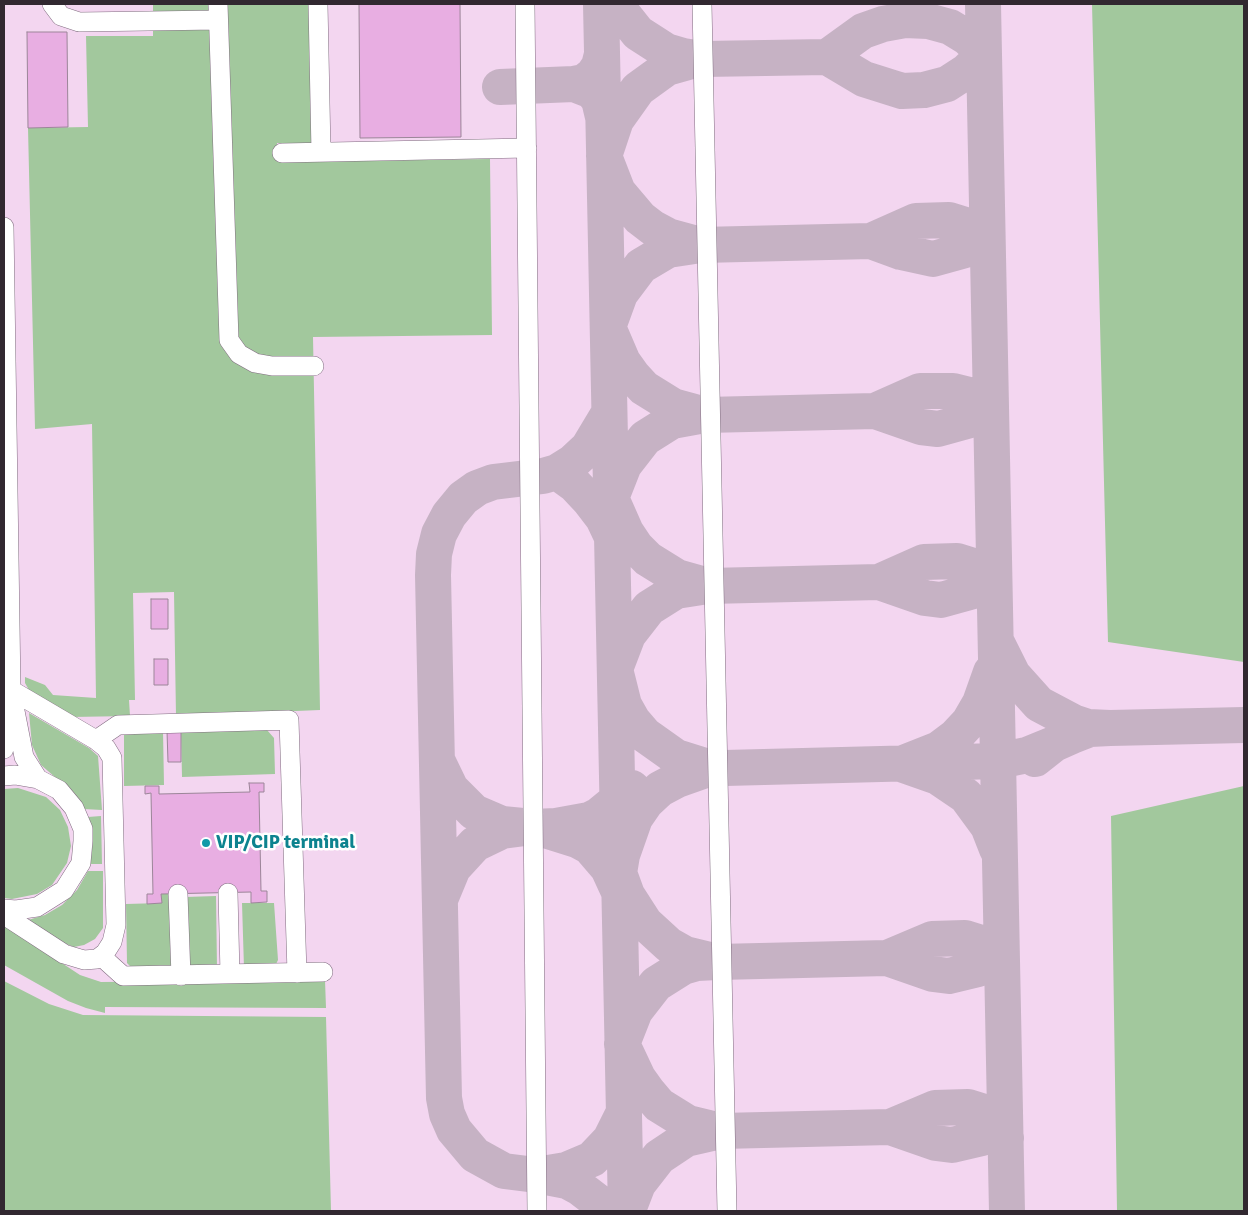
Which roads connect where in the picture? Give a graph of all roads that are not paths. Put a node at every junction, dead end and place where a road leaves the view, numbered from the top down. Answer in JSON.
{"nodes":[{"id":1,"x":52,"y":4,"type":"edge"},
{"id":2,"x":318,"y":4,"type":"edge"},
{"id":3,"x":525,"y":4,"type":"edge"},
{"id":4,"x":702,"y":4,"type":"edge"},
{"id":5,"x":218,"y":12,"type":"edge"},
{"id":6,"x":526,"y":148,"type":"junction"},
{"id":7,"x":321,"y":152,"type":"junction"},
{"id":8,"x":282,"y":153,"type":"dead end"},
{"id":9,"x":4,"y":227,"type":"edge"},
{"id":10,"x":314,"y":366,"type":"dead end"},
{"id":11,"x":11,"y":690,"type":"junction"},
{"id":12,"x":96,"y":740,"type":"junction"},
{"id":13,"x":4,"y":749,"type":"edge"},
{"id":14,"x":4,"y":776,"type":"edge"},
{"id":15,"x":38,"y":779,"type":"junction"},
{"id":16,"x":228,"y":893,"type":"dead end"},
{"id":17,"x":178,"y":894,"type":"dead end"},
{"id":18,"x":4,"y":909,"type":"edge"},
{"id":19,"x":4,"y":915,"type":"edge"},
{"id":20,"x":102,"y":957,"type":"junction"},
{"id":21,"x":324,"y":972,"type":"dead end"},
{"id":22,"x":297,"y":973,"type":"junction"},
{"id":23,"x":230,"y":974,"type":"junction"},
{"id":24,"x":180,"y":976,"type":"junction"},
{"id":25,"x":537,"y":1211,"type":"edge"},
{"id":26,"x":727,"y":1211,"type":"edge"}],
"edges":[{"from":1,"to":5,"type":"street"},
{"from":2,"to":7,"type":"street"},
{"from":3,"to":6,"type":"street"},
{"from":4,"to":26,"type":"street"},
{"from":5,"to":10,"type":"street"},
{"from":6,"to":7,"type":"street"},
{"from":6,"to":25,"type":"street"},
{"from":7,"to":8,"type":"street"},
{"from":9,"to":11,"type":"street"},
{"from":11,"to":12,"type":"street"},
{"from":11,"to":13,"type":"street"},
{"from":11,"to":15,"type":"street"},
{"from":12,"to":20,"type":"street"},
{"from":12,"to":22,"type":"street"},
{"from":14,"to":15,"type":"street"},
{"from":15,"to":18,"type":"street"},
{"from":16,"to":23,"type":"street"},
{"from":17,"to":24,"type":"street"},
{"from":19,"to":20,"type":"street"},
{"from":20,"to":24,"type":"street"},
{"from":21,"to":22,"type":"street"},
{"from":22,"to":23,"type":"street"},
{"from":23,"to":24,"type":"street"}]}
